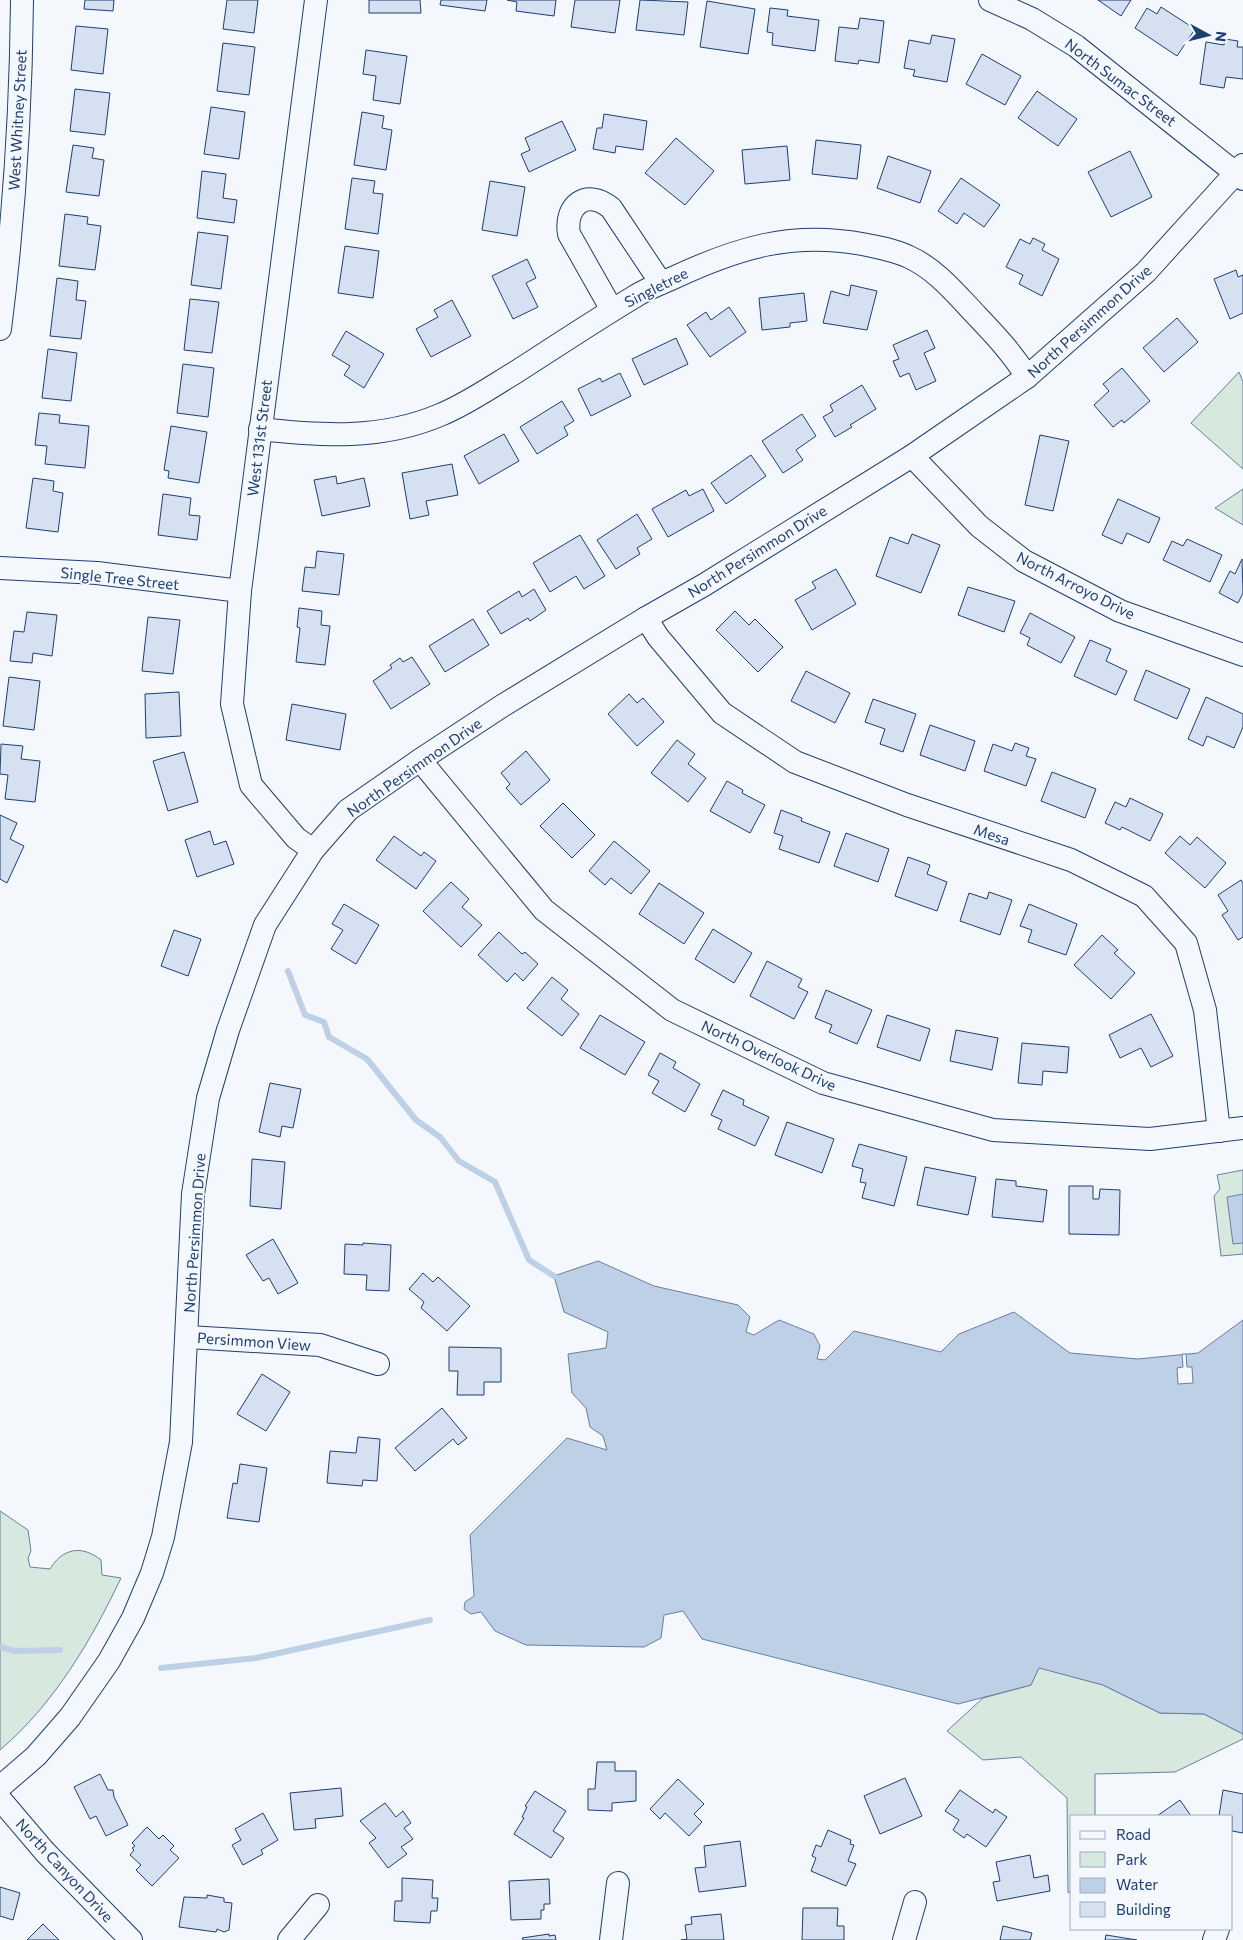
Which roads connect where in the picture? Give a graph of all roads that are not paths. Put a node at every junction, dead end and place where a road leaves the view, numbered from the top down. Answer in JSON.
{"nodes":[{"id":1,"x":22,"y":0,"type":"edge"},
{"id":2,"x":316,"y":0,"type":"edge"},
{"id":3,"x":990,"y":0,"type":"edge"},
{"id":4,"x":1241,"y":172,"type":"edge"},
{"id":5,"x":661,"y":284,"type":"junction"},
{"id":6,"x":612,"y":310,"type":"junction"},
{"id":7,"x":0,"y":329,"type":"edge"},
{"id":8,"x":1027,"y":377,"type":"junction"},
{"id":9,"x":260,"y":429,"type":"junction"},
{"id":10,"x":912,"y":456,"type":"junction"},
{"id":11,"x":0,"y":568,"type":"edge"},
{"id":12,"x":240,"y":592,"type":"junction"},
{"id":13,"x":646,"y":618,"type":"junction"},
{"id":14,"x":1243,"y":655,"type":"edge"},
{"id":15,"x":420,"y":760,"type":"junction"},
{"id":16,"x":313,"y":850,"type":"junction"},
{"id":17,"x":1243,"y":1128,"type":"edge"},
{"id":18,"x":1219,"y":1131,"type":"junction"},
{"id":19,"x":188,"y":1337,"type":"junction"},
{"id":20,"x":378,"y":1364,"type":"dead end"},
{"id":21,"x":0,"y":1787,"type":"edge"},
{"id":22,"x":0,"y":1799,"type":"edge"},
{"id":23,"x":618,"y":1883,"type":"dead end"},
{"id":24,"x":914,"y":1902,"type":"dead end"},
{"id":25,"x":318,"y":1905,"type":"dead end"},
{"id":26,"x":131,"y":1940,"type":"edge"},
{"id":27,"x":289,"y":1940,"type":"edge"},
{"id":28,"x":611,"y":1940,"type":"edge"},
{"id":29,"x":904,"y":1940,"type":"edge"}],
"edges":[{"from":1,"to":7,"type":"street","name":"West Whitney Street"},
{"from":2,"to":9,"type":"street","name":"West 131st Street"},
{"from":3,"to":4,"type":"street","name":"North Sumac Street"},
{"from":4,"to":8,"type":"street","name":"North Persimmon Drive"},
{"from":5,"to":6,"type":"street","name":"Singletree"},
{"from":5,"to":6,"type":"street"},
{"from":5,"to":8,"type":"street","name":"Singletree"},
{"from":6,"to":9,"type":"street","name":"Singletree"},
{"from":8,"to":10,"type":"street","name":"North Persimmon Drive"},
{"from":9,"to":12,"type":"street","name":"West 131st Street"},
{"from":10,"to":13,"type":"street","name":"North Persimmon Drive"},
{"from":10,"to":14,"type":"street","name":"North Arroyo Drive"},
{"from":11,"to":12,"type":"street","name":"Single Tree Street"},
{"from":12,"to":16,"type":"street","name":"West 131st Street"},
{"from":13,"to":15,"type":"street","name":"North Persimmon Drive"},
{"from":13,"to":18,"type":"street","name":"Mesa"},
{"from":15,"to":16,"type":"street","name":"North Persimmon Drive"},
{"from":15,"to":18,"type":"street","name":"North Overlook Drive"},
{"from":16,"to":19,"type":"street","name":"North Persimmon Drive"},
{"from":17,"to":18,"type":"street"},
{"from":19,"to":20,"type":"street","name":"Persimmon View"},
{"from":19,"to":21,"type":"street","name":"North Persimmon Drive"},
{"from":22,"to":26,"type":"street","name":"North Canyon Drive"},
{"from":23,"to":28,"type":"street"},
{"from":24,"to":29,"type":"street"},
{"from":25,"to":27,"type":"street"}]}
